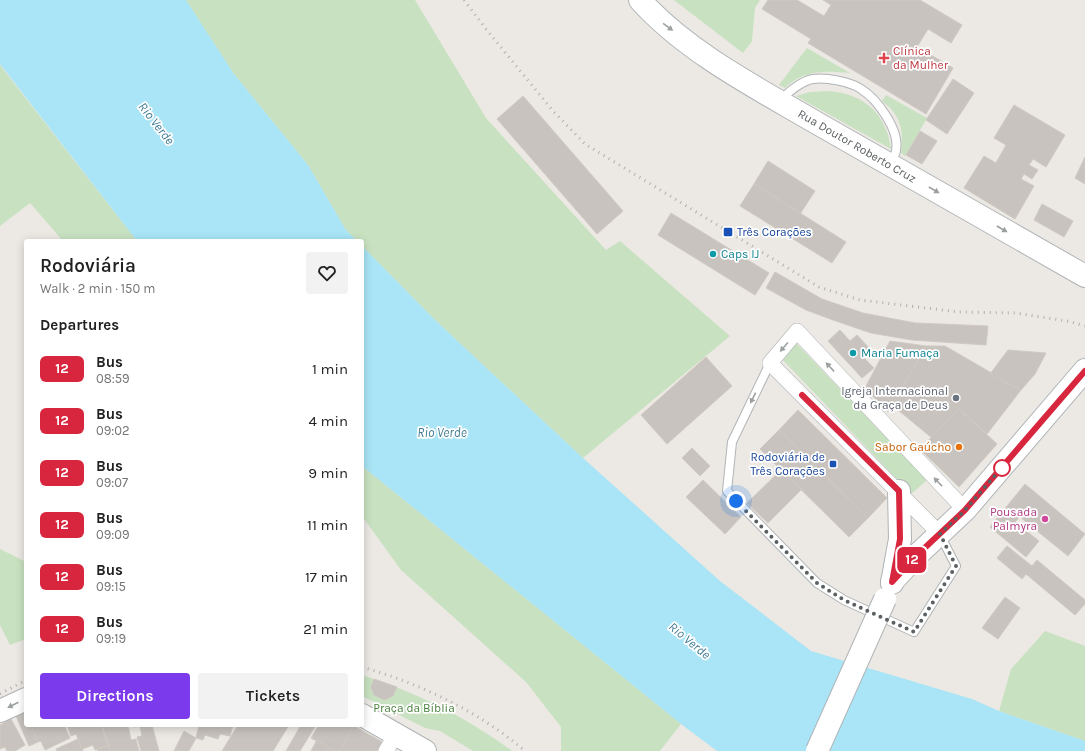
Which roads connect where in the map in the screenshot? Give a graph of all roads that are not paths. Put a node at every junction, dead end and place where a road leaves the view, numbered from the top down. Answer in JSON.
{"nodes":[{"id":1,"x":640,"y":0,"type":"edge"},
{"id":2,"x":780,"y":101,"type":"junction"},
{"id":3,"x":889,"y":164,"type":"junction"},
{"id":4,"x":1085,"y":276,"type":"edge"},
{"id":5,"x":770,"y":363,"type":"junction"},
{"id":6,"x":1085,"y":370,"type":"edge"},
{"id":7,"x":899,"y":491,"type":"junction"},
{"id":8,"x":965,"y":510,"type":"junction"},
{"id":9,"x":940,"y":534,"type":"junction"},
{"id":10,"x":889,"y":590,"type":"junction"},
{"id":11,"x":24,"y":700,"type":"edge"},
{"id":12,"x":0,"y":712,"type":"edge"},
{"id":13,"x":364,"y":718,"type":"edge"},
{"id":14,"x":391,"y":743,"type":"edge"},
{"id":15,"x":425,"y":751,"type":"edge"},
{"id":16,"x":817,"y":751,"type":"edge"}],
"edges":[{"from":1,"to":2,"type":"main road","name":"Rua Doutor Roberto Cruz","one_way":true},
{"from":2,"to":3,"type":"main road","name":"Rua Doutor Roberto Cruz"},
{"from":2,"to":3,"type":"lane"},
{"from":3,"to":4,"type":"main road","name":"Rua Doutor Roberto Cruz","one_way":true},
{"from":5,"to":7,"type":"street"},
{"from":8,"to":5,"type":"street","one_way":true},
{"from":5,"to":9,"type":"lane","one_way":true},
{"from":6,"to":8,"type":"main road"},
{"from":7,"to":9,"type":"street"},
{"from":7,"to":10,"type":"main road"},
{"from":8,"to":9,"type":"main road"},
{"from":9,"to":10,"type":"main road"},
{"from":10,"to":16,"type":"main road","bridge":true},
{"from":11,"to":12,"type":"main road","one_way":true},
{"from":13,"to":14,"type":"main road"},
{"from":14,"to":15,"type":"main road"}]}
